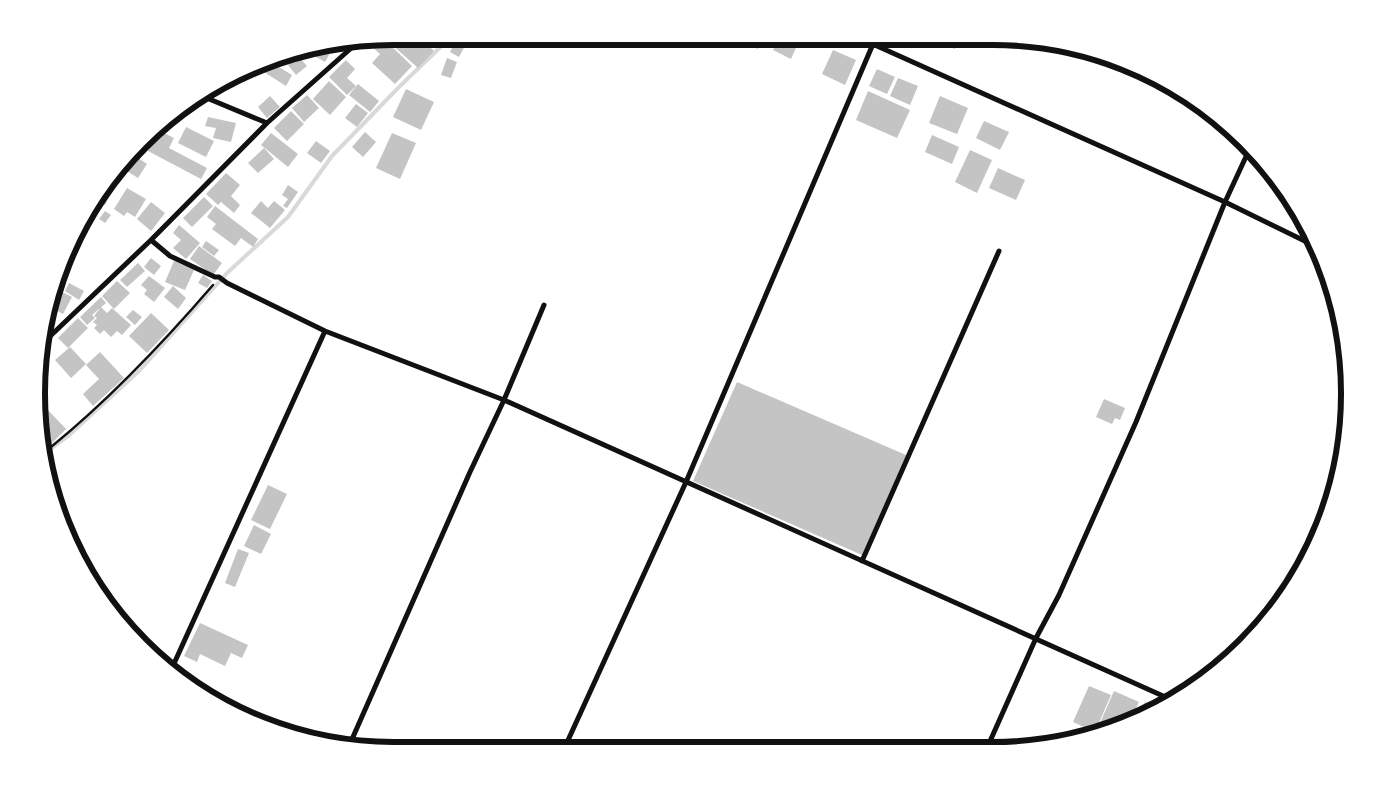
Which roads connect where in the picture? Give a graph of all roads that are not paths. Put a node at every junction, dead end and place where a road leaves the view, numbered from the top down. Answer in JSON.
{"nodes":[{"id":1,"x":873,"y":45,"type":"edge"},
{"id":2,"x":875,"y":45,"type":"edge"},
{"id":3,"x":352,"y":48,"type":"edge"},
{"id":4,"x":208,"y":99,"type":"edge"},
{"id":5,"x":267,"y":123,"type":"junction"},
{"id":6,"x":1247,"y":155,"type":"edge"},
{"id":7,"x":1225,"y":202,"type":"junction"},
{"id":8,"x":151,"y":240,"type":"junction"},
{"id":9,"x":1306,"y":242,"type":"edge"},
{"id":10,"x":999,"y":251,"type":"dead end"},
{"id":11,"x":544,"y":305,"type":"dead end"},
{"id":12,"x":325,"y":331,"type":"junction"},
{"id":13,"x":50,"y":336,"type":"edge"},
{"id":14,"x":504,"y":400,"type":"junction"},
{"id":15,"x":686,"y":482,"type":"junction"},
{"id":16,"x":862,"y":561,"type":"junction"},
{"id":17,"x":1036,"y":638,"type":"junction"},
{"id":18,"x":174,"y":664,"type":"edge"},
{"id":19,"x":1164,"y":696,"type":"edge"},
{"id":20,"x":352,"y":739,"type":"edge"},
{"id":21,"x":567,"y":742,"type":"edge"},
{"id":22,"x":990,"y":742,"type":"edge"}],
"edges":[{"from":1,"to":15,"type":"street"},
{"from":2,"to":7,"type":"street"},
{"from":3,"to":5,"type":"street"},
{"from":4,"to":5,"type":"street"},
{"from":5,"to":8,"type":"street"},
{"from":6,"to":7,"type":"street"},
{"from":7,"to":9,"type":"street"},
{"from":7,"to":17,"type":"street"},
{"from":8,"to":12,"type":"street"},
{"from":8,"to":13,"type":"street"},
{"from":10,"to":16,"type":"street"},
{"from":11,"to":14,"type":"street"},
{"from":12,"to":14,"type":"street"},
{"from":12,"to":18,"type":"street"},
{"from":14,"to":15,"type":"street"},
{"from":14,"to":20,"type":"street"},
{"from":15,"to":16,"type":"street"},
{"from":15,"to":21,"type":"street"},
{"from":16,"to":17,"type":"street"},
{"from":17,"to":19,"type":"street"},
{"from":17,"to":22,"type":"street"}]}
